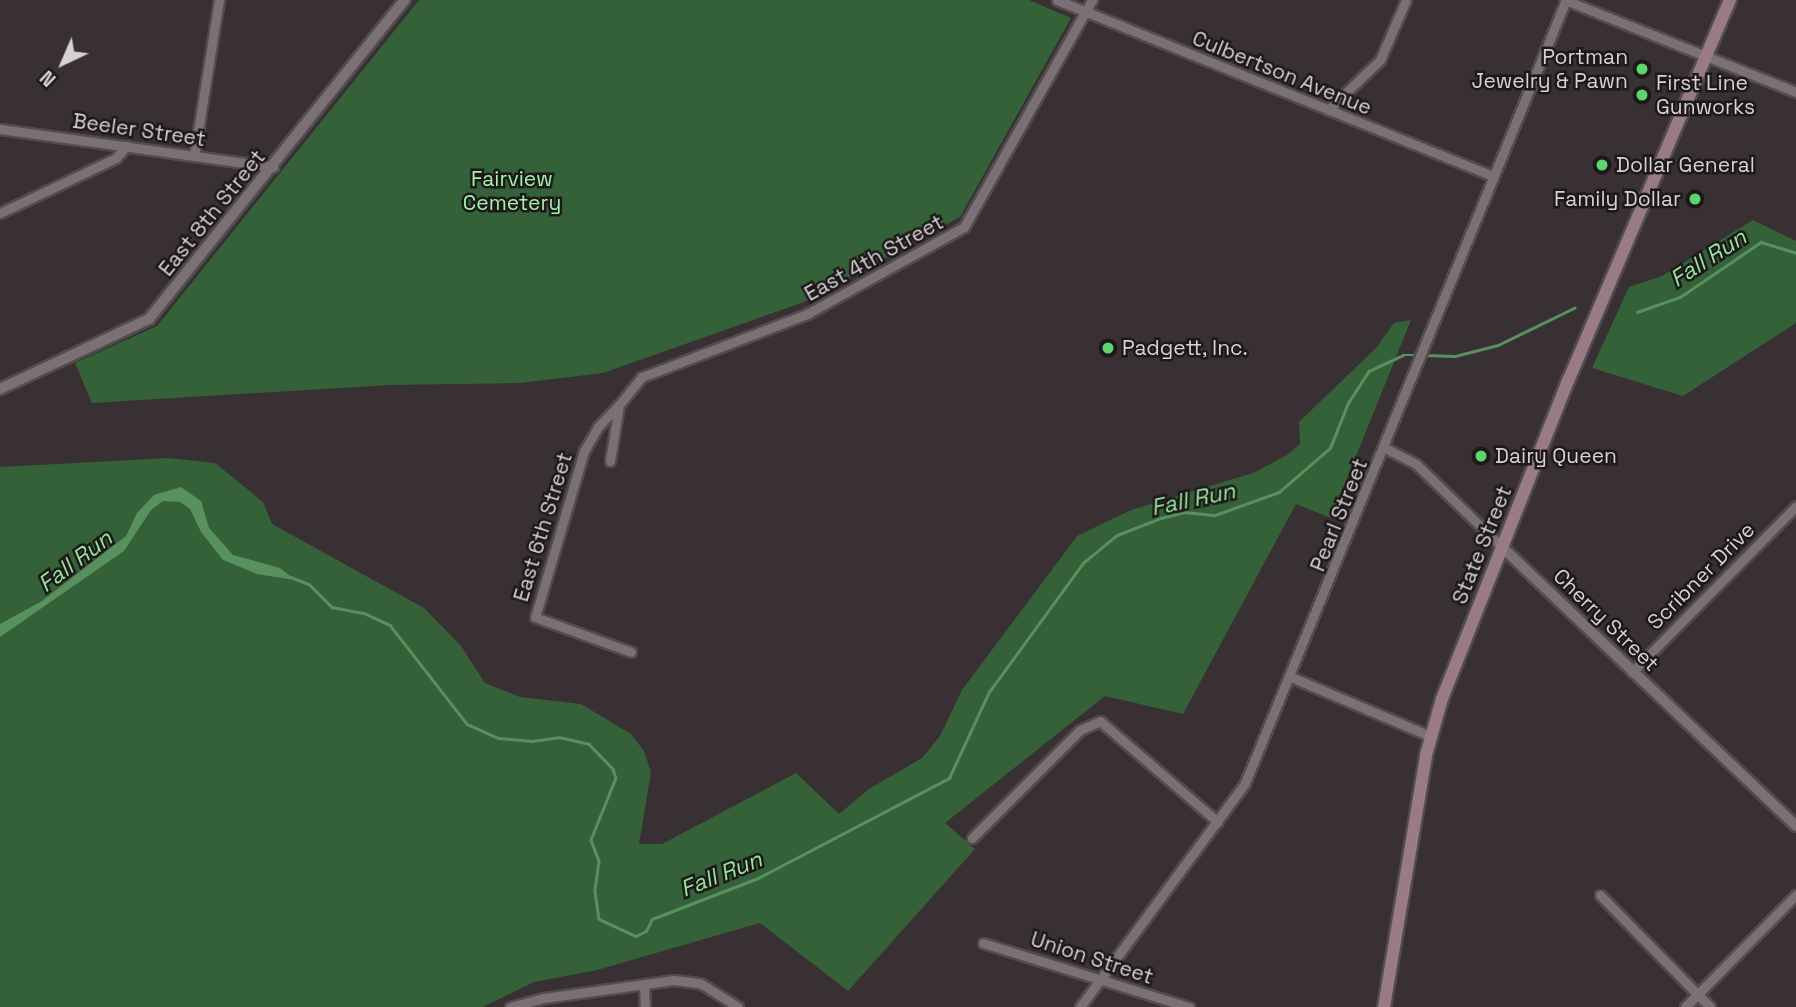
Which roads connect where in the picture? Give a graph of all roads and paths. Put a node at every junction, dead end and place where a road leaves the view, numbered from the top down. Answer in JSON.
{"nodes":[{"id":1,"x":218,"y":0,"type":"edge"},
{"id":2,"x":405,"y":0,"type":"edge"},
{"id":3,"x":1057,"y":0,"type":"edge"},
{"id":4,"x":1092,"y":0,"type":"edge"},
{"id":5,"x":1406,"y":0,"type":"edge"},
{"id":6,"x":1565,"y":0,"type":"edge"},
{"id":7,"x":1730,"y":0,"type":"edge"},
{"id":8,"x":1087,"y":12,"type":"junction"},
{"id":9,"x":1707,"y":55,"type":"junction"},
{"id":10,"x":1796,"y":92,"type":"edge"},
{"id":11,"x":1328,"y":110,"type":"junction"},
{"id":12,"x":0,"y":129,"type":"edge"},
{"id":13,"x":126,"y":146,"type":"junction"},
{"id":14,"x":194,"y":156,"type":"junction"},
{"id":15,"x":273,"y":167,"type":"junction"},
{"id":16,"x":1494,"y":177,"type":"junction"},
{"id":17,"x":0,"y":213,"type":"edge"},
{"id":18,"x":0,"y":389,"type":"edge"},
{"id":19,"x":619,"y":405,"type":"junction"},
{"id":20,"x":586,"y":448,"type":"joint"},
{"id":21,"x":1385,"y":448,"type":"junction"},
{"id":22,"x":610,"y":461,"type":"dead end"},
{"id":23,"x":1796,"y":506,"type":"edge"},
{"id":24,"x":1502,"y":547,"type":"junction"},
{"id":25,"x":631,"y":652,"type":"dead end"},
{"id":26,"x":1632,"y":672,"type":"junction"},
{"id":27,"x":1291,"y":677,"type":"junction"},
{"id":28,"x":1430,"y":736,"type":"junction"},
{"id":29,"x":1218,"y":822,"type":"junction"},
{"id":30,"x":1796,"y":826,"type":"edge"},
{"id":31,"x":972,"y":838,"type":"dead end"},
{"id":32,"x":1600,"y":895,"type":"dead end"},
{"id":33,"x":1796,"y":895,"type":"edge"},
{"id":34,"x":983,"y":943,"type":"dead end"},
{"id":35,"x":1097,"y":981,"type":"junction"},
{"id":36,"x":644,"y":984,"type":"junction"},
{"id":37,"x":1697,"y":995,"type":"junction"},
{"id":38,"x":510,"y":1007,"type":"edge"},
{"id":39,"x":645,"y":1007,"type":"edge"},
{"id":40,"x":738,"y":1007,"type":"edge"},
{"id":41,"x":1080,"y":1007,"type":"edge"},
{"id":42,"x":1189,"y":1007,"type":"edge"},
{"id":43,"x":1384,"y":1007,"type":"edge"},
{"id":44,"x":1685,"y":1007,"type":"edge"},
{"id":45,"x":1710,"y":1007,"type":"edge"}],
"edges":[{"from":1,"to":14,"type":"street"},
{"from":2,"to":15,"type":"street","name":"East 8th Street"},
{"from":3,"to":8,"type":"street","name":"Culbertson Avenue"},
{"from":4,"to":8,"type":"street","name":"East 4th Street"},
{"from":5,"to":11,"type":"street"},
{"from":6,"to":9,"type":"street"},
{"from":6,"to":16,"type":"street","name":"Pearl Street"},
{"from":7,"to":9,"type":"main road","name":"State Street"},
{"from":8,"to":11,"type":"street","name":"Culbertson Avenue"},
{"from":8,"to":19,"type":"street","name":"East 4th Street"},
{"from":9,"to":10,"type":"street"},
{"from":9,"to":24,"type":"main road","name":"State Street"},
{"from":11,"to":16,"type":"street","name":"Culbertson Avenue"},
{"from":12,"to":13,"type":"street","name":"Beeler Street"},
{"from":13,"to":14,"type":"street","name":"Beeler Street"},
{"from":13,"to":17,"type":"street"},
{"from":14,"to":15,"type":"street","name":"Beeler Street"},
{"from":15,"to":18,"type":"street","name":"East 8th Street"},
{"from":16,"to":21,"type":"street","name":"Pearl Street"},
{"from":19,"to":20,"type":"street","name":"East 4th Street"},
{"from":19,"to":22,"type":"street"},
{"from":20,"to":25,"type":"street","name":"East 6th Street"},
{"from":21,"to":24,"type":"street","name":"Cherry Street"},
{"from":21,"to":27,"type":"street","name":"Pearl Street"},
{"from":23,"to":26,"type":"street","name":"Scribner Drive"},
{"from":24,"to":26,"type":"street","name":"Cherry Street"},
{"from":24,"to":28,"type":"main road","name":"State Street"},
{"from":26,"to":30,"type":"street","name":"Cherry Street"},
{"from":27,"to":28,"type":"street"},
{"from":27,"to":29,"type":"street","name":"Pearl Street"},
{"from":28,"to":43,"type":"main road","name":"State Street"},
{"from":29,"to":31,"type":"street"},
{"from":29,"to":35,"type":"street","name":"Pearl Street"},
{"from":32,"to":37,"type":"street"},
{"from":33,"to":37,"type":"street"},
{"from":34,"to":35,"type":"street","name":"Union Street"},
{"from":35,"to":41,"type":"street","name":"Pearl Street"},
{"from":35,"to":42,"type":"street","name":"Union Street"},
{"from":36,"to":38,"type":"street"},
{"from":36,"to":39,"type":"street"},
{"from":36,"to":40,"type":"street"},
{"from":37,"to":44,"type":"street"},
{"from":37,"to":45,"type":"street"}]}
